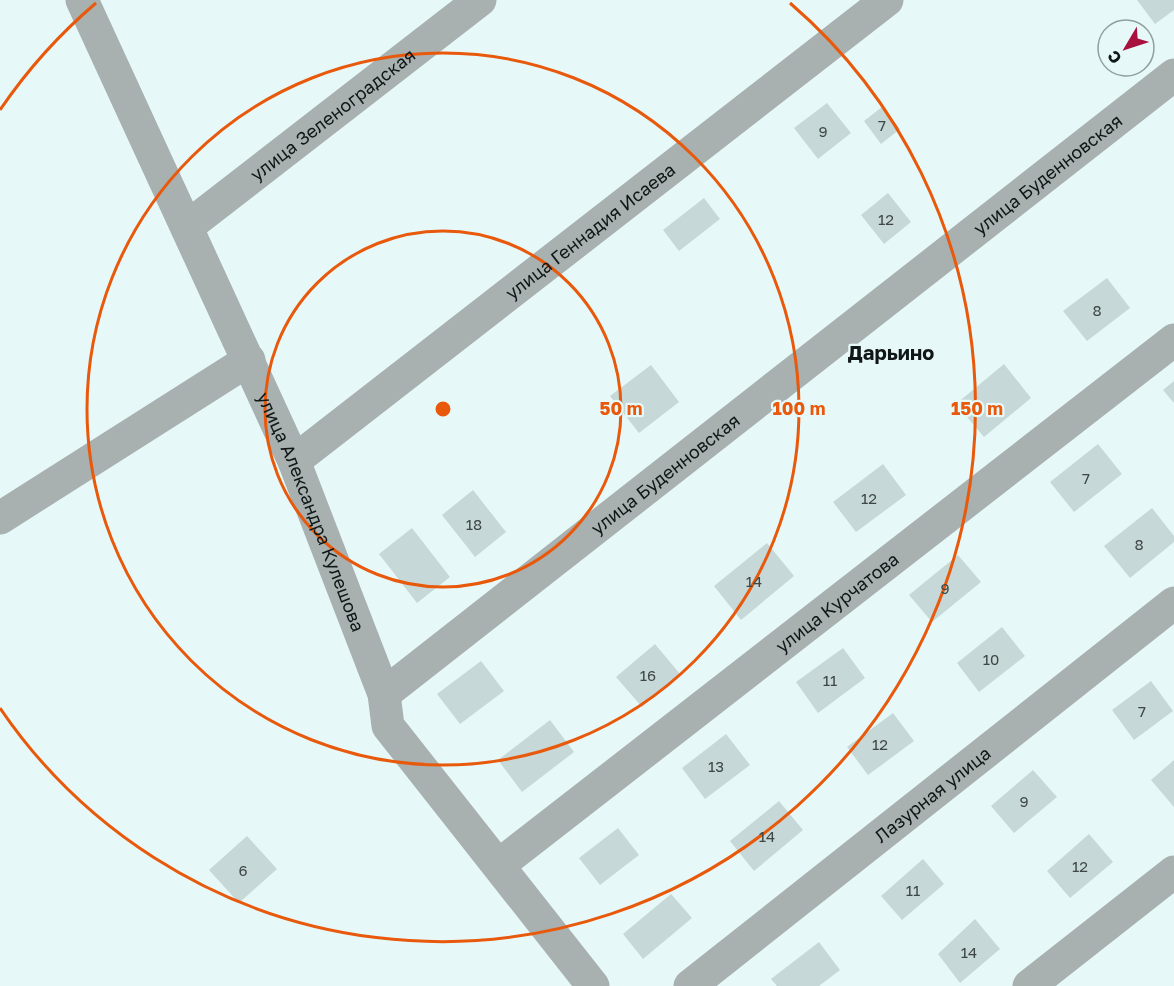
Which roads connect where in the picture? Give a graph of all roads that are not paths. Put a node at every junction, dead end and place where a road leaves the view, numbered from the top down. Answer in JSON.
{"nodes":[{"id":1,"x":82,"y":0,"type":"edge"},
{"id":2,"x":480,"y":0,"type":"edge"},
{"id":3,"x":887,"y":0,"type":"edge"},
{"id":4,"x":1174,"y":75,"type":"edge"},
{"id":5,"x":187,"y":228,"type":"junction"},
{"id":6,"x":1174,"y":340,"type":"edge"},
{"id":7,"x":249,"y":360,"type":"junction"},
{"id":8,"x":294,"y":461,"type":"junction"},
{"id":9,"x":0,"y":518,"type":"edge"},
{"id":10,"x":1174,"y":603,"type":"edge"},
{"id":11,"x":384,"y":694,"type":"junction"},
{"id":12,"x":499,"y":865,"type":"junction"},
{"id":13,"x":1174,"y":872,"type":"edge"},
{"id":14,"x":593,"y":986,"type":"edge"},
{"id":15,"x":690,"y":986,"type":"edge"},
{"id":16,"x":1029,"y":986,"type":"edge"}],
"edges":[{"from":1,"to":5,"type":"street","name":"улица Александра Кулешова"},
{"from":2,"to":5,"type":"street","name":"улица Зеленоградская"},
{"from":3,"to":8,"type":"street","name":"улица Геннадия Исаева"},
{"from":4,"to":11,"type":"street","name":"улица Буденновская"},
{"from":5,"to":7,"type":"street","name":"улица Александра Кулешова"},
{"from":6,"to":12,"type":"street","name":"улица Курчатова"},
{"from":7,"to":8,"type":"street","name":"улица Александра Кулешова"},
{"from":7,"to":9,"type":"street"},
{"from":8,"to":11,"type":"street","name":"улица Александра Кулешова"},
{"from":10,"to":15,"type":"street","name":"Лазурная улица"},
{"from":11,"to":12,"type":"street","name":"улица Александра Кулешова"},
{"from":12,"to":14,"type":"street","name":"улица Александра Кулешова"},
{"from":13,"to":16,"type":"street"}]}
